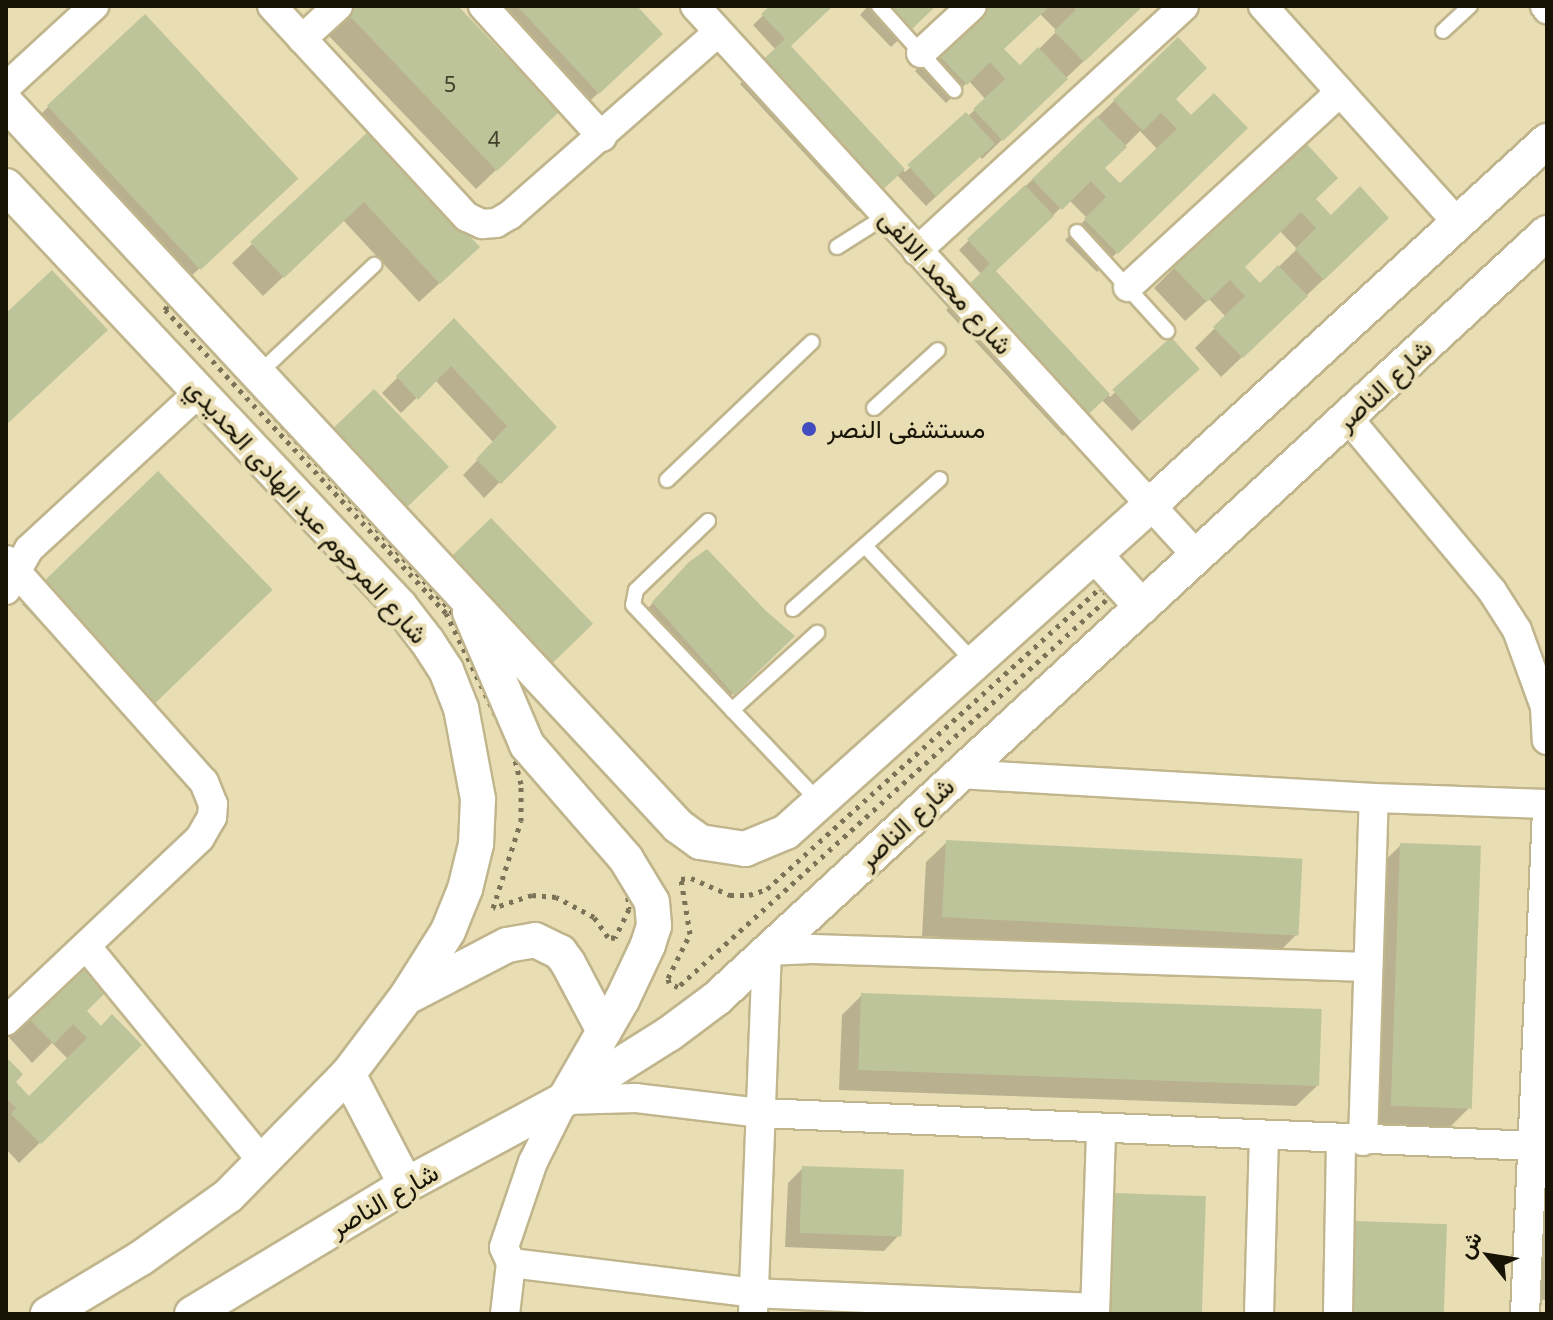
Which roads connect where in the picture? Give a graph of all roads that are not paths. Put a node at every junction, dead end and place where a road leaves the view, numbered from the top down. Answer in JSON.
{"nodes":[{"id":1,"x":94,"y":6,"type":"edge"},
{"id":2,"x":272,"y":6,"type":"edge"},
{"id":3,"x":338,"y":6,"type":"edge"},
{"id":4,"x":483,"y":6,"type":"edge"},
{"id":5,"x":879,"y":6,"type":"edge"},
{"id":6,"x":972,"y":6,"type":"edge"},
{"id":7,"x":1184,"y":6,"type":"edge"},
{"id":8,"x":1263,"y":6,"type":"edge"},
{"id":9,"x":1470,"y":6,"type":"edge"},
{"id":10,"x":711,"y":16,"type":"edge"},
{"id":11,"x":1443,"y":31,"type":"dead end"},
{"id":12,"x":302,"y":39,"type":"junction"},
{"id":13,"x":921,"y":53,"type":"junction"},
{"id":14,"x":6,"y":87,"type":"edge"},
{"id":15,"x":954,"y":90,"type":"dead end"},
{"id":16,"x":1340,"y":92,"type":"junction"},
{"id":17,"x":6,"y":103,"type":"edge"},
{"id":18,"x":602,"y":137,"type":"junction"},
{"id":19,"x":1547,"y":141,"type":"edge"},
{"id":20,"x":6,"y":186,"type":"edge"},
{"id":21,"x":104,"y":209,"type":"junction"},
{"id":22,"x":886,"y":216,"type":"junction"},
{"id":23,"x":1458,"y":223,"type":"junction"},
{"id":24,"x":1077,"y":232,"type":"dead end"},
{"id":25,"x":1547,"y":233,"type":"edge"},
{"id":26,"x":837,"y":247,"type":"dead end"},
{"id":27,"x":65,"y":249,"type":"junction"},
{"id":28,"x":917,"y":251,"type":"junction"},
{"id":29,"x":374,"y":265,"type":"dead end"},
{"id":30,"x":175,"y":285,"type":"junction"},
{"id":31,"x":1128,"y":287,"type":"junction"},
{"id":32,"x":137,"y":326,"type":"junction"},
{"id":33,"x":1167,"y":331,"type":"dead end"},
{"id":34,"x":812,"y":342,"type":"dead end"},
{"id":35,"x":938,"y":350,"type":"dead end"},
{"id":36,"x":257,"y":376,"type":"junction"},
{"id":37,"x":199,"y":392,"type":"junction"},
{"id":38,"x":874,"y":408,"type":"dead end"},
{"id":39,"x":1348,"y":418,"type":"junction"},
{"id":40,"x":940,"y":479,"type":"dead end"},
{"id":41,"x":667,"y":480,"type":"dead end"},
{"id":42,"x":1149,"y":506,"type":"junction"},
{"id":43,"x":708,"y":521,"type":"dead end"},
{"id":44,"x":865,"y":546,"type":"junction"},
{"id":45,"x":1095,"y":555,"type":"junction"},
{"id":46,"x":1198,"y":557,"type":"junction"},
{"id":47,"x":9,"y":573,"type":"edge"},
{"id":48,"x":465,"y":598,"type":"junction"},
{"id":49,"x":1142,"y":607,"type":"junction"},
{"id":50,"x":793,"y":609,"type":"dead end"},
{"id":51,"x":817,"y":633,"type":"dead end"},
{"id":52,"x":974,"y":662,"type":"junction"},
{"id":53,"x":1540,"y":667,"type":"edge"},
{"id":54,"x":732,"y":710,"type":"junction"},
{"id":55,"x":1547,"y":740,"type":"edge"},
{"id":56,"x":959,"y":774,"type":"junction"},
{"id":57,"x":1374,"y":798,"type":"junction"},
{"id":58,"x":819,"y":802,"type":"junction"},
{"id":59,"x":1547,"y":804,"type":"edge"},
{"id":60,"x":1547,"y":810,"type":"edge"},
{"id":61,"x":1546,"y":913,"type":"edge"},
{"id":62,"x":86,"y":946,"type":"junction"},
{"id":63,"x":767,"y":951,"type":"junction"},
{"id":64,"x":1368,"y":967,"type":"junction"},
{"id":65,"x":407,"y":996,"type":"junction"},
{"id":66,"x":6,"y":1021,"type":"edge"},
{"id":67,"x":604,"y":1031,"type":"junction"},
{"id":68,"x":348,"y":1074,"type":"junction"},
{"id":69,"x":564,"y":1100,"type":"junction"},
{"id":70,"x":1541,"y":1104,"type":"edge"},
{"id":71,"x":760,"y":1113,"type":"junction"},
{"id":72,"x":1101,"y":1129,"type":"junction"},
{"id":73,"x":1264,"y":1138,"type":"junction"},
{"id":74,"x":1352,"y":1140,"type":"junction"},
{"id":75,"x":1533,"y":1146,"type":"junction"},
{"id":76,"x":263,"y":1162,"type":"junction"},
{"id":77,"x":406,"y":1185,"type":"junction"},
{"id":78,"x":511,"y":1263,"type":"junction"},
{"id":79,"x":754,"y":1304,"type":"edge"},
{"id":80,"x":1095,"y":1311,"type":"edge"},
{"id":81,"x":48,"y":1314,"type":"edge"},
{"id":82,"x":192,"y":1314,"type":"edge"},
{"id":83,"x":505,"y":1314,"type":"edge"},
{"id":84,"x":1259,"y":1314,"type":"edge"},
{"id":85,"x":1338,"y":1314,"type":"edge"},
{"id":86,"x":1525,"y":1314,"type":"edge"}],
"edges":[{"from":1,"to":14,"type":"street"},
{"from":2,"to":12,"type":"street"},
{"from":3,"to":12,"type":"street"},
{"from":4,"to":18,"type":"street"},
{"from":5,"to":13,"type":"lane"},
{"from":6,"to":13,"type":"street"},
{"from":7,"to":28,"type":"street"},
{"from":8,"to":16,"type":"street"},
{"from":9,"to":11,"type":"lane"},
{"from":10,"to":18,"type":"street"},
{"from":10,"to":22,"type":"street","name":"شارع محمد الالفى"},
{"from":12,"to":18,"type":"street"},
{"from":13,"to":15,"type":"lane"},
{"from":16,"to":23,"type":"street"},
{"from":16,"to":31,"type":"street"},
{"from":17,"to":21,"type":"street","name":"شارع المرحوم عبد الهادى الحديدي"},
{"from":19,"to":23,"type":"street"},
{"from":20,"to":27,"type":"street","name":"شارع المرحوم عبد الهادى الحديدي"},
{"from":21,"to":27,"type":"street"},
{"from":21,"to":30,"type":"street","name":"شارع المرحوم عبد الهادى الحديدي"},
{"from":22,"to":26,"type":"lane"},
{"from":22,"to":28,"type":"street","name":"شارع محمد الالفى"},
{"from":23,"to":42,"type":"street"},
{"from":24,"to":31,"type":"lane"},
{"from":25,"to":39,"type":"street","name":"شارع الناصر"},
{"from":27,"to":32,"type":"street","name":"شارع المرحوم عبد الهادى الحديدي"},
{"from":28,"to":42,"type":"street","name":"شارع محمد الالفى"},
{"from":29,"to":36,"type":"lane"},
{"from":30,"to":32,"type":"street"},
{"from":30,"to":36,"type":"street","name":"شارع المرحوم عبد الهادى الحديدي"},
{"from":31,"to":33,"type":"lane"},
{"from":32,"to":37,"type":"street","name":"شارع المرحوم عبد الهادى الحديدي"},
{"from":34,"to":41,"type":"lane"},
{"from":35,"to":38,"type":"lane"},
{"from":36,"to":48,"type":"street","name":"شارع المرحوم عبد الهادى الحديدي"},
{"from":37,"to":47,"type":"street"},
{"from":37,"to":65,"type":"street","name":"شارع المرحوم عبد الهادى الحديدي"},
{"from":39,"to":46,"type":"street","name":"شارع الناصر"},
{"from":39,"to":53,"type":"street"},
{"from":40,"to":44,"type":"lane"},
{"from":42,"to":45,"type":"street"},
{"from":42,"to":46,"type":"street","name":"شارع محمد الالفى"},
{"from":43,"to":54,"type":"lane"},
{"from":44,"to":50,"type":"lane"},
{"from":44,"to":52,"type":"lane"},
{"from":45,"to":49,"type":"street"},
{"from":45,"to":52,"type":"street"},
{"from":46,"to":49,"type":"street","name":"شارع الناصر"},
{"from":47,"to":62,"type":"street"},
{"from":48,"to":58,"type":"street"},
{"from":48,"to":67,"type":"street"},
{"from":49,"to":56,"type":"street","name":"شارع الناصر"},
{"from":51,"to":54,"type":"lane"},
{"from":52,"to":58,"type":"street"},
{"from":53,"to":55,"type":"street"},
{"from":54,"to":58,"type":"lane"},
{"from":56,"to":57,"type":"street"},
{"from":56,"to":63,"type":"street","name":"شارع الناصر"},
{"from":57,"to":59,"type":"street"},
{"from":57,"to":64,"type":"street"},
{"from":60,"to":61,"type":"street"},
{"from":61,"to":70,"type":"street"},
{"from":62,"to":66,"type":"street"},
{"from":62,"to":76,"type":"street"},
{"from":63,"to":64,"type":"street"},
{"from":63,"to":69,"type":"street","name":"شارع الناصر"},
{"from":63,"to":71,"type":"street"},
{"from":64,"to":74,"type":"street"},
{"from":65,"to":67,"type":"street"},
{"from":65,"to":68,"type":"street","name":"شارع المرحوم عبد الهادى الحديدي"},
{"from":67,"to":69,"type":"street"},
{"from":68,"to":76,"type":"street","name":"شارع المرحوم عبد الهادى الحديدي"},
{"from":68,"to":77,"type":"street"},
{"from":69,"to":71,"type":"street"},
{"from":69,"to":77,"type":"street","name":"شارع الناصر"},
{"from":69,"to":78,"type":"street"},
{"from":70,"to":75,"type":"street"},
{"from":71,"to":72,"type":"street"},
{"from":71,"to":79,"type":"street"},
{"from":72,"to":73,"type":"street"},
{"from":72,"to":80,"type":"street"},
{"from":73,"to":74,"type":"street"},
{"from":73,"to":84,"type":"street"},
{"from":74,"to":75,"type":"street"},
{"from":74,"to":85,"type":"street"},
{"from":75,"to":86,"type":"street"},
{"from":76,"to":81,"type":"street"},
{"from":77,"to":82,"type":"street","name":"شارع الناصر"},
{"from":78,"to":79,"type":"street"},
{"from":78,"to":83,"type":"street"},
{"from":79,"to":80,"type":"street"}]}
